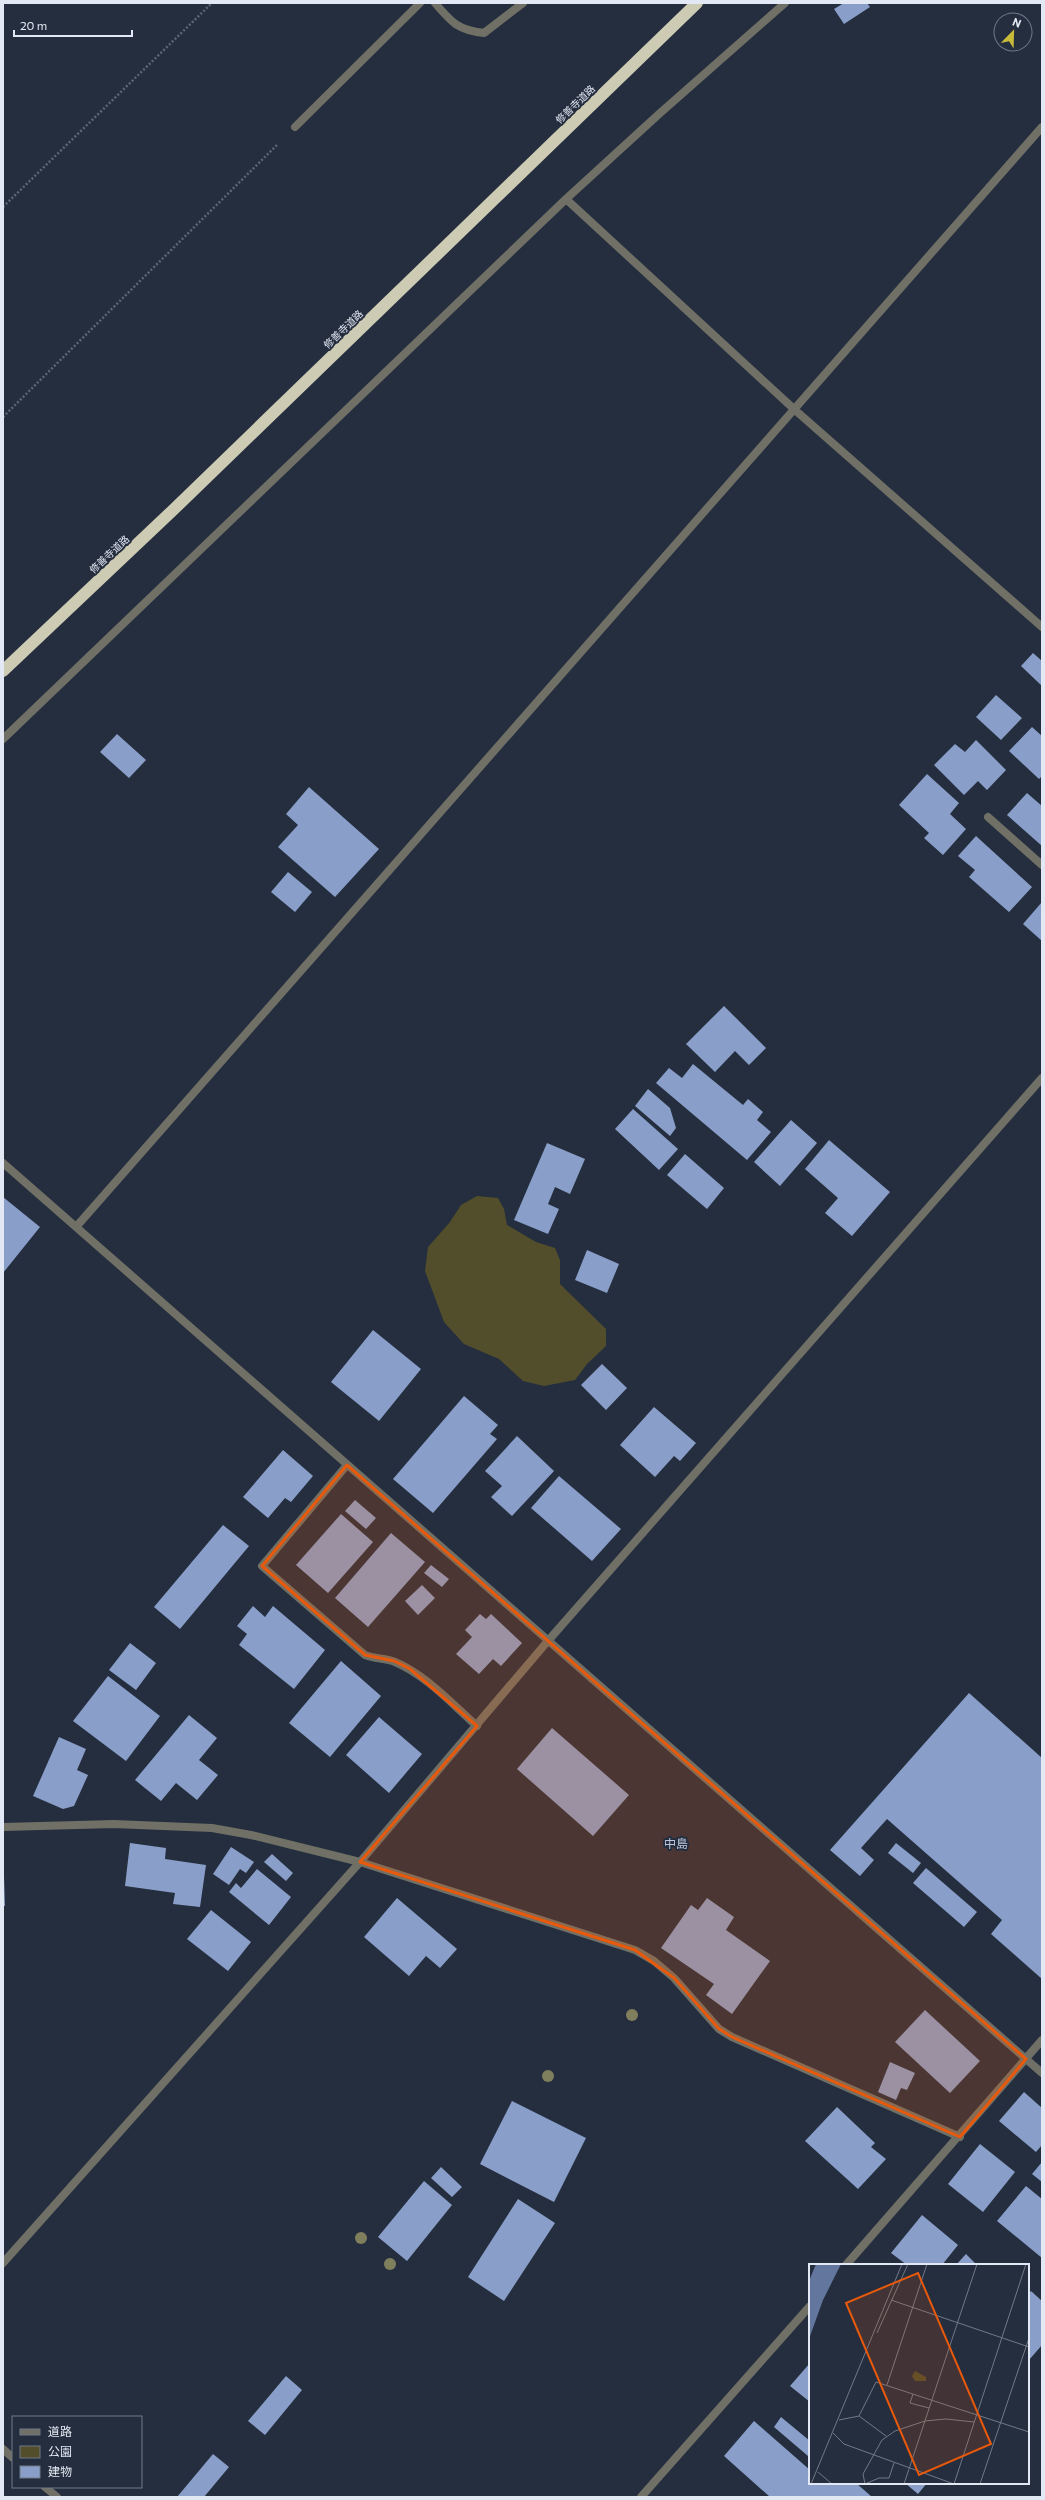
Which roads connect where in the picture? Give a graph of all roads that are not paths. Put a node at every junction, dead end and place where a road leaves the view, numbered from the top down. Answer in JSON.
{"nodes":[{"id":1,"x":420,"y":3,"type":"edge"},
{"id":2,"x":435,"y":3,"type":"edge"},
{"id":3,"x":523,"y":3,"type":"edge"},
{"id":4,"x":697,"y":3,"type":"edge"},
{"id":5,"x":785,"y":3,"type":"edge"},
{"id":6,"x":295,"y":127,"type":"road end"},
{"id":7,"x":1042,"y":127,"type":"edge"},
{"id":8,"x":566,"y":199,"type":"junction"},
{"id":9,"x":796,"y":410,"type":"junction"},
{"id":10,"x":1042,"y":627,"type":"edge"},
{"id":11,"x":3,"y":671,"type":"edge"},
{"id":12,"x":3,"y":740,"type":"edge"},
{"id":13,"x":988,"y":817,"type":"dead end"},
{"id":14,"x":1042,"y":865,"type":"edge"},
{"id":15,"x":1042,"y":1078,"type":"edge"},
{"id":16,"x":3,"y":1163,"type":"edge"},
{"id":17,"x":76,"y":1227,"type":"junction"},
{"id":18,"x":347,"y":1465,"type":"junction"},
{"id":19,"x":547,"y":1642,"type":"junction"},
{"id":20,"x":477,"y":1726,"type":"junction"},
{"id":21,"x":3,"y":1827,"type":"edge"},
{"id":22,"x":360,"y":1862,"type":"junction"},
{"id":23,"x":1042,"y":2040,"type":"edge"},
{"id":24,"x":1026,"y":2059,"type":"junction"},
{"id":25,"x":1042,"y":2073,"type":"edge"},
{"id":26,"x":960,"y":2137,"type":"junction"},
{"id":27,"x":3,"y":2263,"type":"edge"},
{"id":28,"x":847,"y":2264,"type":"edge"},
{"id":29,"x":809,"y":2307,"type":"edge"},
{"id":30,"x":3,"y":2449,"type":"edge"},
{"id":31,"x":12,"y":2457,"type":"edge"},
{"id":32,"x":46,"y":2488,"type":"edge"},
{"id":33,"x":57,"y":2497,"type":"edge"},
{"id":34,"x":641,"y":2497,"type":"edge"}],
"edges":[{"from":1,"to":6,"type":"street"},
{"from":2,"to":3,"type":"street"},
{"from":4,"to":11,"type":"highway","name":"修善寺道路"},
{"from":5,"to":8,"type":"street"},
{"from":7,"to":9,"type":"street"},
{"from":8,"to":9,"type":"street"},
{"from":8,"to":12,"type":"street"},
{"from":9,"to":10,"type":"street"},
{"from":9,"to":17,"type":"street"},
{"from":13,"to":14,"type":"street"},
{"from":15,"to":19,"type":"street"},
{"from":16,"to":17,"type":"street"},
{"from":17,"to":18,"type":"street"},
{"from":18,"to":19,"type":"street"},
{"from":18,"to":20,"type":"street"},
{"from":19,"to":20,"type":"street"},
{"from":19,"to":24,"type":"street"},
{"from":20,"to":22,"type":"street"},
{"from":21,"to":22,"type":"street"},
{"from":22,"to":26,"type":"street"},
{"from":22,"to":27,"type":"street"},
{"from":23,"to":24,"type":"street"},
{"from":24,"to":25,"type":"street"},
{"from":24,"to":26,"type":"street"},
{"from":26,"to":28,"type":"street"},
{"from":29,"to":34,"type":"street"},
{"from":30,"to":31,"type":"street"},
{"from":32,"to":33,"type":"street"}]}
